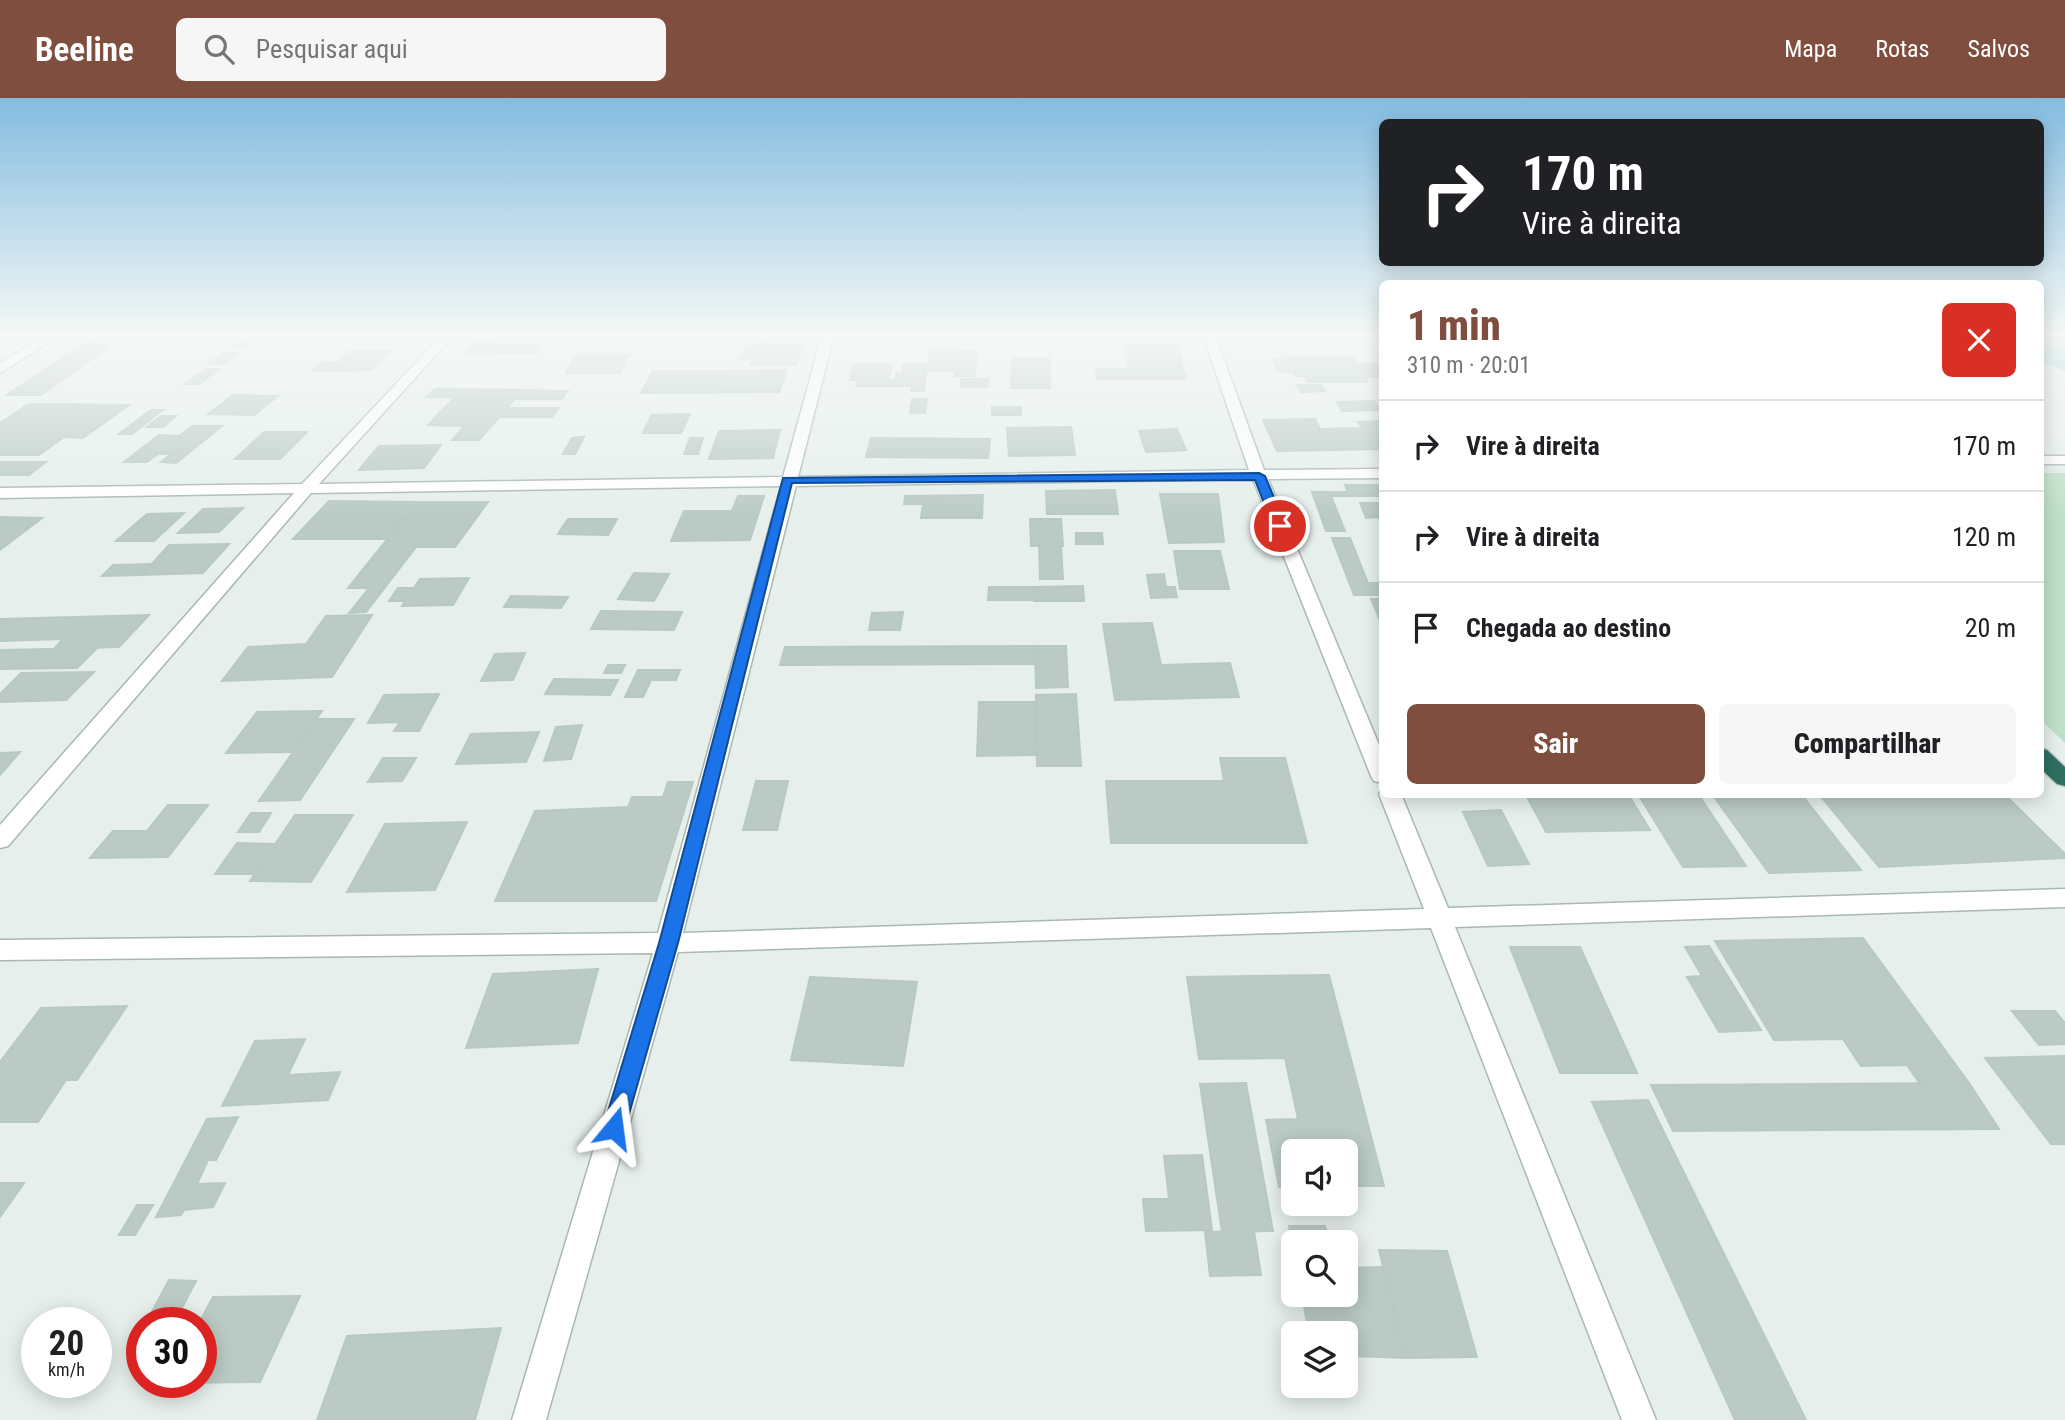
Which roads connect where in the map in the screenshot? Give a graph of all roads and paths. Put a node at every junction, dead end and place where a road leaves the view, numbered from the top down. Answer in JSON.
{"nodes":[{"id":1,"x":391,"y":397,"type":"edge"},
{"id":2,"x":811,"y":397,"type":"edge"},
{"id":3,"x":1231,"y":397,"type":"edge"},
{"id":4,"x":2044,"y":460,"type":"edge"},
{"id":5,"x":2065,"y":460,"type":"edge"},
{"id":6,"x":1379,"y":473,"type":"edge"},
{"id":7,"x":1259,"y":476,"type":"junction"},
{"id":8,"x":787,"y":480,"type":"junction"},
{"id":9,"x":306,"y":489,"type":"junction"},
{"id":10,"x":0,"y":493,"type":"edge"},
{"id":11,"x":2044,"y":759,"type":"edge"},
{"id":12,"x":1379,"y":769,"type":"edge"},
{"id":13,"x":2065,"y":779,"type":"edge"},
{"id":14,"x":1392,"y":798,"type":"edge"},
{"id":15,"x":0,"y":840,"type":"edge"},
{"id":16,"x":2065,"y":898,"type":"edge"},
{"id":17,"x":1440,"y":916,"type":"junction"},
{"id":18,"x":668,"y":943,"type":"junction"},
{"id":19,"x":0,"y":950,"type":"edge"},
{"id":20,"x":528,"y":1420,"type":"edge"},
{"id":21,"x":1639,"y":1420,"type":"edge"}],
"edges":[{"from":1,"to":9,"type":"street"},
{"from":2,"to":8,"type":"street"},
{"from":3,"to":7,"type":"street"},
{"from":4,"to":5,"type":"street"},
{"from":6,"to":7,"type":"street"},
{"from":7,"to":8,"type":"street"},
{"from":7,"to":12,"type":"street"},
{"from":8,"to":9,"type":"street"},
{"from":8,"to":18,"type":"street"},
{"from":9,"to":10,"type":"street"},
{"from":9,"to":15,"type":"street"},
{"from":11,"to":13,"type":"highway"},
{"from":14,"to":17,"type":"street"},
{"from":16,"to":17,"type":"street"},
{"from":17,"to":18,"type":"street"},
{"from":17,"to":21,"type":"street"},
{"from":18,"to":19,"type":"street"},
{"from":18,"to":20,"type":"street"}]}
